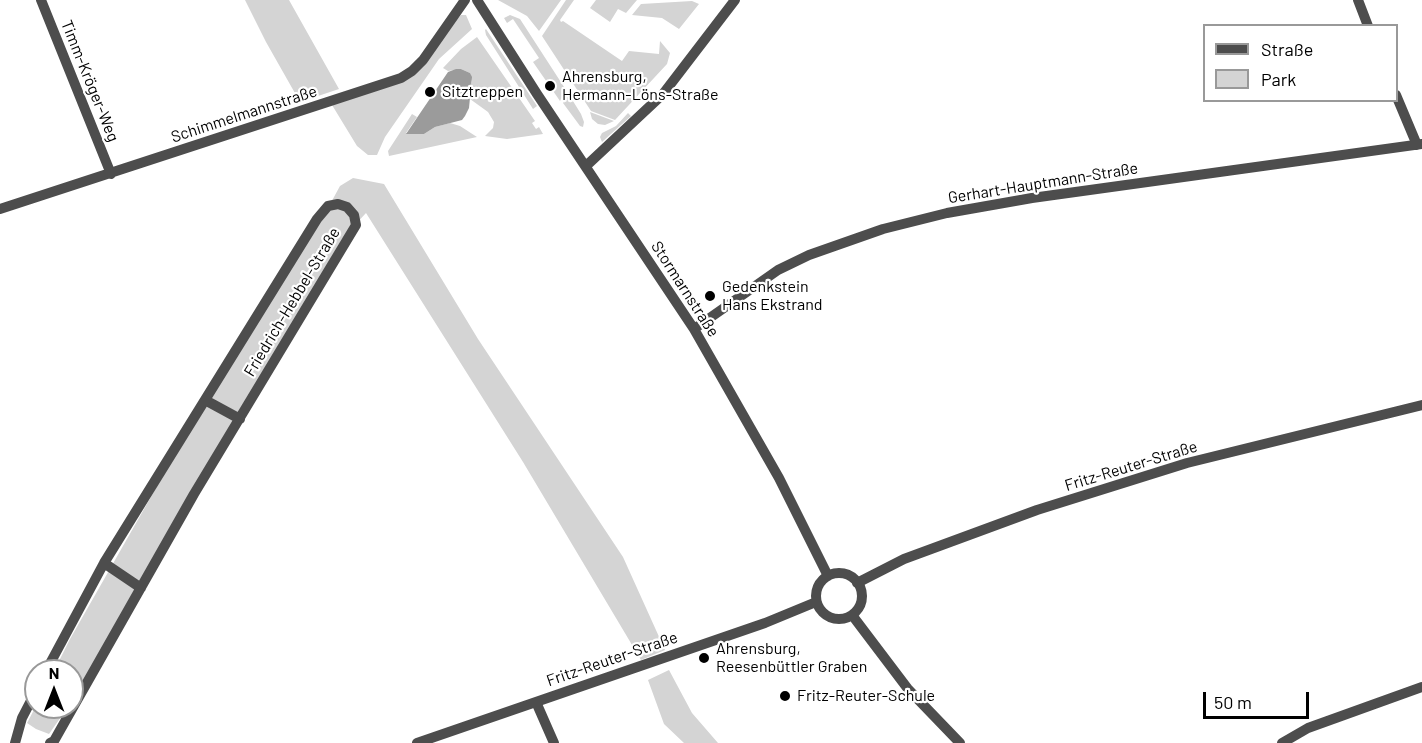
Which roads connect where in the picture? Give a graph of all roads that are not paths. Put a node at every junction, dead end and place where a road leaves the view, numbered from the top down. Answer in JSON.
{"nodes":[{"id":1,"x":41,"y":0,"type":"edge"},
{"id":2,"x":465,"y":0,"type":"edge"},
{"id":3,"x":477,"y":0,"type":"edge"},
{"id":4,"x":735,"y":0,"type":"edge"},
{"id":5,"x":1358,"y":0,"type":"edge"},
{"id":6,"x":1367,"y":24,"type":"edge"},
{"id":7,"x":1398,"y":99,"type":"edge"},
{"id":8,"x":1419,"y":144,"type":"edge"},
{"id":9,"x":586,"y":166,"type":"junction"},
{"id":10,"x":111,"y":174,"type":"junction"},
{"id":11,"x":0,"y":209,"type":"edge"},
{"id":12,"x":694,"y":329,"type":"junction"},
{"id":13,"x":205,"y":400,"type":"junction"},
{"id":14,"x":1422,"y":405,"type":"edge"},
{"id":15,"x":240,"y":419,"type":"junction"},
{"id":16,"x":104,"y":563,"type":"junction"},
{"id":17,"x":828,"y":576,"type":"junction"},
{"id":18,"x":857,"y":583,"type":"junction"},
{"id":19,"x":141,"y":588,"type":"junction"},
{"id":20,"x":816,"y":602,"type":"junction"},
{"id":21,"x":852,"y":615,"type":"junction"},
{"id":22,"x":52,"y":659,"type":"edge"},
{"id":23,"x":1422,"y":687,"type":"edge"},
{"id":24,"x":536,"y":702,"type":"junction"},
{"id":25,"x":24,"y":714,"type":"edge"},
{"id":26,"x":15,"y":743,"type":"edge"},
{"id":27,"x":50,"y":743,"type":"edge"},
{"id":28,"x":417,"y":743,"type":"edge"},
{"id":29,"x":554,"y":743,"type":"edge"},
{"id":30,"x":960,"y":743,"type":"edge"},
{"id":31,"x":1282,"y":743,"type":"edge"}],
"edges":[{"from":1,"to":10,"type":"street","name":"Timm-Kröger-Weg"},
{"from":2,"to":10,"type":"street","name":"Schimmelmannstraße"},
{"from":3,"to":9,"type":"street","name":"Stormarnstraße"},
{"from":4,"to":9,"type":"street"},
{"from":5,"to":6,"type":"street"},
{"from":7,"to":8,"type":"street"},
{"from":8,"to":12,"type":"street","name":"Gerhart-Hauptmann-Straße"},
{"from":9,"to":12,"type":"street","name":"Stormarnstraße"},
{"from":10,"to":11,"type":"street","name":"Schimmelmannstraße"},
{"from":12,"to":17,"type":"street","name":"Stormarnstraße"},
{"from":13,"to":15,"type":"street"},
{"from":13,"to":15,"type":"street","name":"Friedrich-Hebbel-Straße"},
{"from":13,"to":16,"type":"street","name":"Friedrich-Hebbel-Straße"},
{"from":14,"to":18,"type":"street","name":"Fritz-Reuter-Straße"},
{"from":15,"to":19,"type":"street","name":"Friedrich-Hebbel-Straße"},
{"from":16,"to":19,"type":"street"},
{"from":16,"to":22,"type":"street","name":"Friedrich-Hebbel-Straße"},
{"from":17,"to":18,"type":"street"},
{"from":17,"to":20,"type":"street"},
{"from":18,"to":21,"type":"street"},
{"from":19,"to":27,"type":"street","name":"Friedrich-Hebbel-Straße"},
{"from":20,"to":21,"type":"street"},
{"from":20,"to":24,"type":"street","name":"Fritz-Reuter-Straße"},
{"from":21,"to":30,"type":"street"},
{"from":23,"to":31,"type":"street"},
{"from":24,"to":28,"type":"street","name":"Fritz-Reuter-Straße"},
{"from":24,"to":29,"type":"street"},
{"from":25,"to":26,"type":"street"}]}
